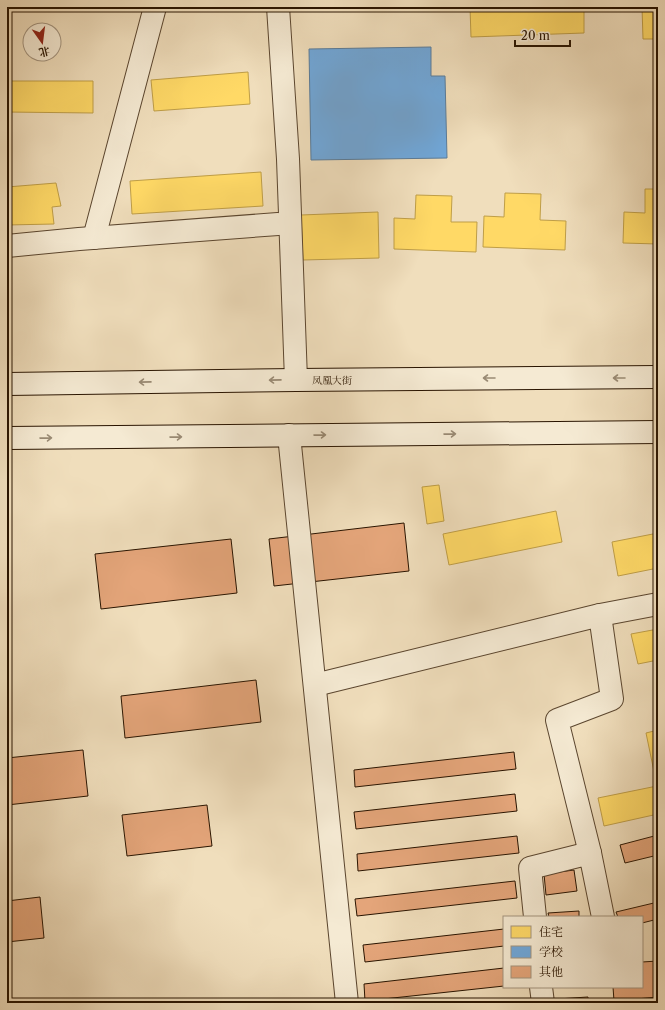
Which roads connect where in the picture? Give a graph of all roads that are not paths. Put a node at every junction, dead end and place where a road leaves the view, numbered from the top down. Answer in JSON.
{"nodes":[{"id":1,"x":155,"y":7,"type":"edge"},
{"id":2,"x":278,"y":7,"type":"edge"},
{"id":3,"x":278,"y":224,"type":"dead end"},
{"id":4,"x":94,"y":238,"type":"junction"},
{"id":5,"x":7,"y":246,"type":"edge"},
{"id":6,"x":658,"y":377,"type":"edge"},
{"id":7,"x":296,"y":380,"type":"junction"},
{"id":8,"x":7,"y":384,"type":"edge"},
{"id":9,"x":658,"y":432,"type":"edge"},
{"id":10,"x":289,"y":435,"type":"junction"},
{"id":11,"x":7,"y":438,"type":"edge"},
{"id":12,"x":658,"y":604,"type":"edge"},
{"id":13,"x":600,"y":616,"type":"junction"},
{"id":14,"x":315,"y":685,"type":"junction"},
{"id":15,"x":590,"y":854,"type":"junction"},
{"id":16,"x":535,"y":916,"type":"edge"},
{"id":17,"x":604,"y":916,"type":"edge"},
{"id":18,"x":541,"y":988,"type":"edge"},
{"id":19,"x":347,"y":1003,"type":"edge"},
{"id":20,"x":543,"y":1003,"type":"edge"}],
"edges":[{"from":1,"to":4,"type":"street"},
{"from":2,"to":7,"type":"street"},
{"from":3,"to":4,"type":"street"},
{"from":4,"to":5,"type":"street"},
{"from":6,"to":7,"type":"street","name":"凤凰大街","one_way":true},
{"from":7,"to":8,"type":"street","name":"凤凰大街","one_way":true},
{"from":10,"to":9,"type":"street","one_way":true},
{"from":11,"to":10,"type":"street","one_way":true},
{"from":10,"to":14,"type":"street"},
{"from":12,"to":13,"type":"street"},
{"from":13,"to":14,"type":"street"},
{"from":13,"to":15,"type":"street"},
{"from":14,"to":19,"type":"street"},
{"from":15,"to":16,"type":"street"},
{"from":15,"to":17,"type":"street"},
{"from":18,"to":20,"type":"street"}]}
